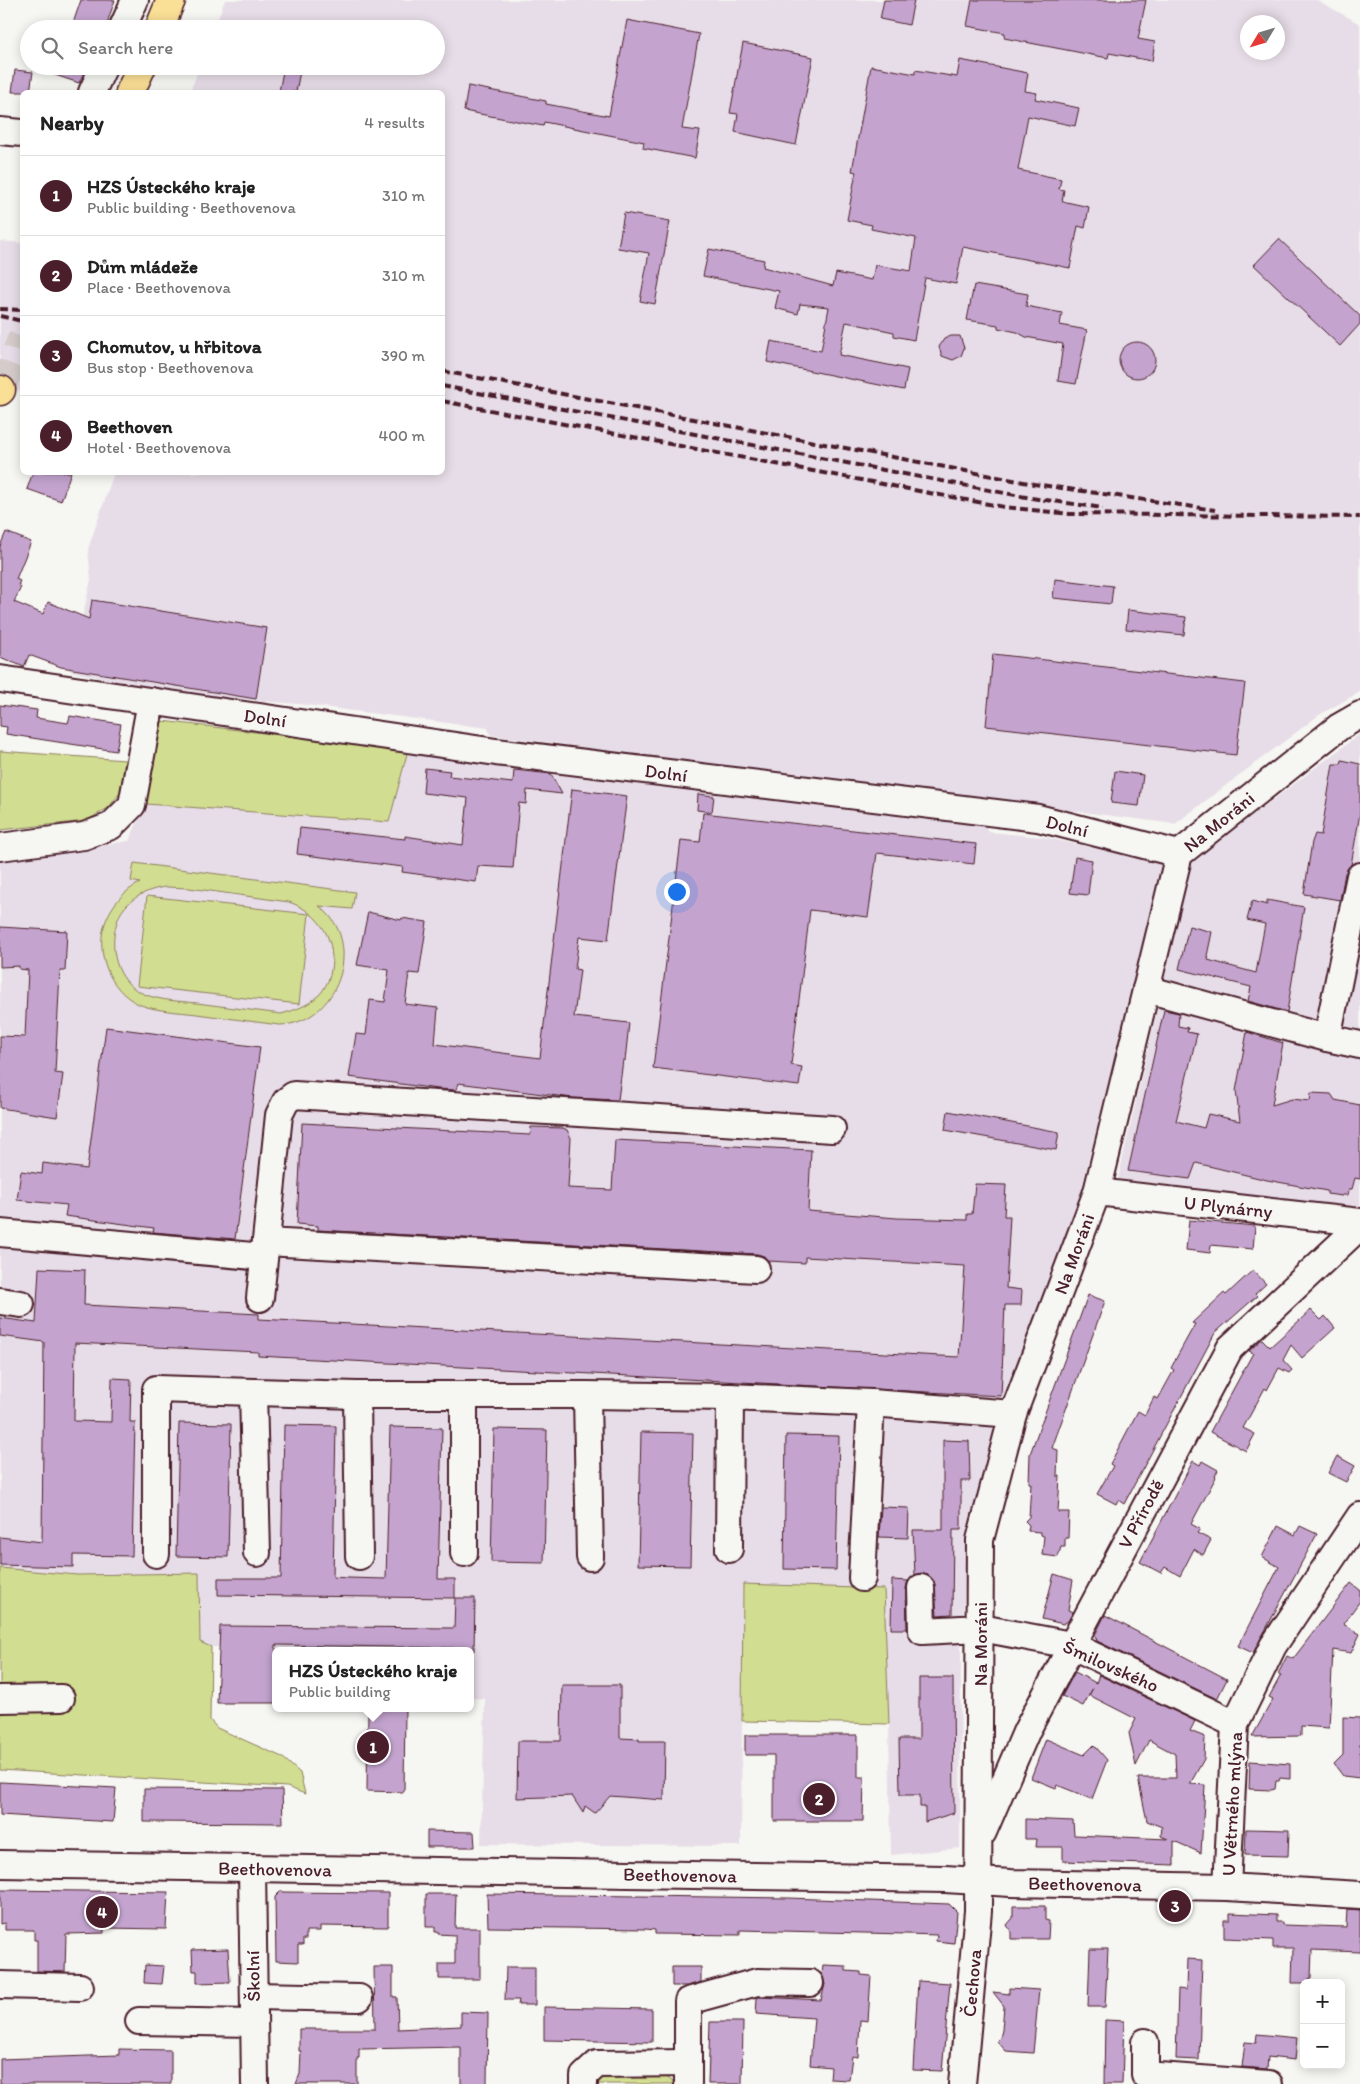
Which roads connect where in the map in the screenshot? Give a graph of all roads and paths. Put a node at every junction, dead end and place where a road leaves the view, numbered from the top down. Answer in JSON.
{"nodes":[{"id":1,"x":135,"y":0,"type":"edge"},
{"id":2,"x":171,"y":0,"type":"edge"},
{"id":3,"x":126,"y":20,"type":"edge"},
{"id":4,"x":162,"y":20,"type":"edge"},
{"id":5,"x":100,"y":75,"type":"edge"},
{"id":6,"x":138,"y":75,"type":"edge"},
{"id":7,"x":93,"y":90,"type":"edge"},
{"id":8,"x":131,"y":90,"type":"edge"},
{"id":9,"x":0,"y":131,"type":"edge"},
{"id":10,"x":20,"y":133,"type":"edge"},
{"id":11,"x":0,"y":679,"type":"edge"},
{"id":12,"x":151,"y":701,"type":"junction"},
{"id":13,"x":1360,"y":715,"type":"edge"},
{"id":14,"x":0,"y":847,"type":"edge"},
{"id":15,"x":1179,"y":854,"type":"junction"},
{"id":16,"x":1360,"y":876,"type":"edge"},
{"id":17,"x":1146,"y":989,"type":"junction"},
{"id":18,"x":1327,"y":1038,"type":"junction"},
{"id":19,"x":1360,"y":1046,"type":"edge"},
{"id":20,"x":832,"y":1129,"type":"dead end"},
{"id":21,"x":1097,"y":1192,"type":"junction"},
{"id":22,"x":1360,"y":1222,"type":"edge"},
{"id":23,"x":1360,"y":1226,"type":"edge"},
{"id":24,"x":0,"y":1233,"type":"edge"},
{"id":25,"x":265,"y":1250,"type":"junction"},
{"id":26,"x":756,"y":1269,"type":"dead end"},
{"id":27,"x":260,"y":1298,"type":"dead end"},
{"id":28,"x":254,"y":1392,"type":"junction"},
{"id":29,"x":357,"y":1395,"type":"junction"},
{"id":30,"x":587,"y":1395,"type":"junction"},
{"id":31,"x":464,"y":1396,"type":"junction"},
{"id":32,"x":730,"y":1397,"type":"junction"},
{"id":33,"x":871,"y":1403,"type":"junction"},
{"id":34,"x":1013,"y":1414,"type":"junction"},
{"id":35,"x":1360,"y":1516,"type":"edge"},
{"id":36,"x":730,"y":1549,"type":"dead end"},
{"id":37,"x":257,"y":1553,"type":"dead end"},
{"id":38,"x":464,"y":1553,"type":"dead end"},
{"id":39,"x":156,"y":1554,"type":"dead end"},
{"id":40,"x":359,"y":1556,"type":"dead end"},
{"id":41,"x":590,"y":1557,"type":"dead end"},
{"id":42,"x":862,"y":1578,"type":"dead end"},
{"id":43,"x":921,"y":1588,"type":"dead end"},
{"id":44,"x":981,"y":1628,"type":"junction"},
{"id":45,"x":1071,"y":1645,"type":"junction"},
{"id":46,"x":61,"y":1698,"type":"dead end"},
{"id":47,"x":0,"y":1699,"type":"edge"},
{"id":48,"x":1235,"y":1724,"type":"junction"},
{"id":49,"x":978,"y":1842,"type":"junction"},
{"id":50,"x":0,"y":1864,"type":"edge"},
{"id":51,"x":252,"y":1868,"type":"junction"},
{"id":52,"x":979,"y":1881,"type":"junction"},
{"id":53,"x":1228,"y":1887,"type":"junction"},
{"id":54,"x":1360,"y":1896,"type":"edge"},
{"id":55,"x":810,"y":1984,"type":"dead end"},
{"id":56,"x":0,"y":1985,"type":"edge"},
{"id":57,"x":80,"y":1987,"type":"dead end"},
{"id":58,"x":254,"y":1996,"type":"junction"},
{"id":59,"x":359,"y":1998,"type":"dead end"},
{"id":60,"x":139,"y":2021,"type":"dead end"},
{"id":61,"x":254,"y":2023,"type":"junction"},
{"id":62,"x":1145,"y":2042,"type":"dead end"},
{"id":63,"x":688,"y":2073,"type":"edge"},
{"id":64,"x":255,"y":2084,"type":"edge"},
{"id":65,"x":584,"y":2084,"type":"edge"},
{"id":66,"x":962,"y":2084,"type":"edge"},
{"id":67,"x":1269,"y":2084,"type":"edge"}],
"edges":[{"from":1,"to":3,"type":"street"},
{"from":2,"to":4,"type":"main road"},
{"from":5,"to":7,"type":"street"},
{"from":6,"to":8,"type":"main road"},
{"from":9,"to":10,"type":"street"},
{"from":11,"to":12,"type":"street","name":"Dolní"},
{"from":12,"to":14,"type":"street"},
{"from":12,"to":15,"type":"street","name":"Dolní"},
{"from":13,"to":15,"type":"street","name":"Na Moráni"},
{"from":15,"to":17,"type":"street","name":"Na Moráni"},
{"from":16,"to":18,"type":"street"},
{"from":17,"to":18,"type":"street"},
{"from":17,"to":21,"type":"street","name":"Na Moráni"},
{"from":18,"to":19,"type":"street"},
{"from":20,"to":25,"type":"street"},
{"from":21,"to":22,"type":"street","name":"U Plynárny"},
{"from":21,"to":34,"type":"street","name":"Na Moráni"},
{"from":23,"to":45,"type":"street","name":"V Přírodě"},
{"from":24,"to":25,"type":"street"},
{"from":25,"to":26,"type":"street"},
{"from":25,"to":27,"type":"street"},
{"from":28,"to":29,"type":"street"},
{"from":28,"to":37,"type":"street"},
{"from":28,"to":39,"type":"street"},
{"from":29,"to":31,"type":"street"},
{"from":29,"to":40,"type":"street"},
{"from":30,"to":31,"type":"street"},
{"from":30,"to":32,"type":"street"},
{"from":30,"to":41,"type":"street"},
{"from":31,"to":38,"type":"street"},
{"from":32,"to":33,"type":"street"},
{"from":32,"to":36,"type":"street"},
{"from":33,"to":34,"type":"street"},
{"from":33,"to":42,"type":"street"},
{"from":34,"to":44,"type":"street","name":"Na Moráni"},
{"from":35,"to":48,"type":"street","name":"U Větrného mlýna"},
{"from":43,"to":44,"type":"street","name":"Šmilovského"},
{"from":44,"to":45,"type":"street","name":"Šmilovského"},
{"from":44,"to":49,"type":"street","name":"Na Moráni"},
{"from":45,"to":48,"type":"street","name":"Šmilovského"},
{"from":45,"to":49,"type":"street","name":"V Přírodě"},
{"from":46,"to":47,"type":"street"},
{"from":48,"to":53,"type":"street","name":"U Větrného mlýna"},
{"from":49,"to":52,"type":"street","name":"Na Moráni"},
{"from":50,"to":51,"type":"street","name":"Beethovenova"},
{"from":51,"to":52,"type":"street","name":"Beethovenova"},
{"from":51,"to":58,"type":"street","name":"Školní"},
{"from":52,"to":53,"type":"street","name":"Beethovenova"},
{"from":52,"to":66,"type":"street","name":"Čechova"},
{"from":53,"to":54,"type":"street","name":"Beethovenova"},
{"from":55,"to":63,"type":"street"},
{"from":56,"to":57,"type":"street"},
{"from":58,"to":59,"type":"street"},
{"from":58,"to":61,"type":"street","name":"Školní"},
{"from":60,"to":61,"type":"street"},
{"from":61,"to":64,"type":"street","name":"Školní"},
{"from":62,"to":67,"type":"street"},
{"from":63,"to":65,"type":"street"}]}
